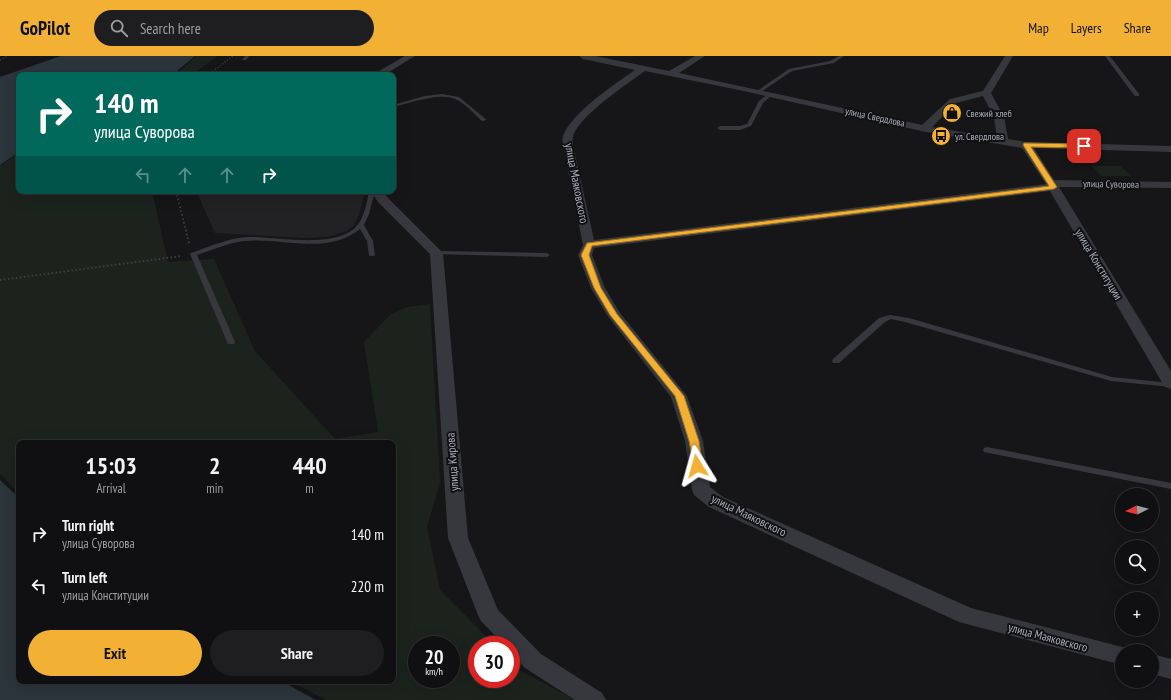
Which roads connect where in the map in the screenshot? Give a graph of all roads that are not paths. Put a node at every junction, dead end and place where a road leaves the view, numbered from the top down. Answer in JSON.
{"nodes":[{"id":1,"x":411,"y":56,"type":"edge"},
{"id":2,"x":583,"y":56,"type":"edge"},
{"id":3,"x":701,"y":56,"type":"edge"},
{"id":4,"x":842,"y":56,"type":"edge"},
{"id":5,"x":1009,"y":56,"type":"edge"},
{"id":6,"x":1107,"y":56,"type":"edge"},
{"id":7,"x":642,"y":69,"type":"junction"},
{"id":8,"x":382,"y":72,"type":"edge"},
{"id":9,"x":670,"y":74,"type":"junction"},
{"id":10,"x":760,"y":92,"type":"junction"},
{"id":11,"x":772,"y":94,"type":"junction"},
{"id":12,"x":986,"y":94,"type":"junction"},
{"id":13,"x":1137,"y":95,"type":"dead end"},
{"id":14,"x":396,"y":105,"type":"edge"},
{"id":15,"x":484,"y":120,"type":"dead end"},
{"id":16,"x":720,"y":128,"type":"dead end"},
{"id":17,"x":925,"y":128,"type":"junction"},
{"id":18,"x":1003,"y":142,"type":"junction"},
{"id":19,"x":1026,"y":145,"type":"junction"},
{"id":20,"x":1171,"y":149,"type":"edge"},
{"id":21,"x":1052,"y":185,"type":"junction"},
{"id":22,"x":1171,"y":185,"type":"edge"},
{"id":23,"x":371,"y":194,"type":"edge"},
{"id":24,"x":379,"y":194,"type":"edge"},
{"id":25,"x":361,"y":225,"type":"junction"},
{"id":26,"x":590,"y":245,"type":"junction"},
{"id":27,"x":436,"y":253,"type":"junction"},
{"id":28,"x":372,"y":255,"type":"dead end"},
{"id":29,"x":546,"y":255,"type":"dead end"},
{"id":30,"x":231,"y":342,"type":"dead end"},
{"id":31,"x":836,"y":361,"type":"dead end"},
{"id":32,"x":1171,"y":384,"type":"edge"},
{"id":33,"x":987,"y":450,"type":"dead end"},
{"id":34,"x":1171,"y":486,"type":"edge"},
{"id":35,"x":1115,"y":654,"type":"edge"},
{"id":36,"x":1159,"y":666,"type":"edge"},
{"id":37,"x":1171,"y":669,"type":"edge"},
{"id":38,"x":594,"y":700,"type":"edge"}],
"edges":[{"from":1,"to":8,"type":"street"},
{"from":2,"to":7,"type":"street","name":"улица Свердлова"},
{"from":3,"to":9,"type":"street"},
{"from":4,"to":10,"type":"lane"},
{"from":5,"to":12,"type":"street"},
{"from":6,"to":13,"type":"lane"},
{"from":7,"to":9,"type":"street","name":"улица Свердлова"},
{"from":7,"to":26,"type":"street","name":"улица Маяковского"},
{"from":9,"to":10,"type":"street","name":"улица Свердлова"},
{"from":10,"to":11,"type":"street","name":"улица Свердлова"},
{"from":11,"to":16,"type":"lane"},
{"from":11,"to":17,"type":"street","name":"улица Свердлова"},
{"from":12,"to":17,"type":"street"},
{"from":12,"to":18,"type":"street"},
{"from":14,"to":15,"type":"lane"},
{"from":17,"to":18,"type":"street","name":"улица Свердлова"},
{"from":18,"to":19,"type":"street","name":"улица Свердлова"},
{"from":19,"to":20,"type":"street","name":"улица Свердлова"},
{"from":19,"to":21,"type":"street","name":"улица Конституции"},
{"from":21,"to":22,"type":"street","name":"улица Суворова"},
{"from":21,"to":26,"type":"street","name":"улица Суворова"},
{"from":21,"to":32,"type":"street","name":"улица Конституции"},
{"from":23,"to":25,"type":"lane"},
{"from":24,"to":27,"type":"street"},
{"from":25,"to":28,"type":"lane"},
{"from":25,"to":30,"type":"lane"},
{"from":26,"to":35,"type":"street","name":"улица Маяковского"},
{"from":27,"to":29,"type":"lane"},
{"from":27,"to":38,"type":"street","name":"улица Кирова"},
{"from":31,"to":32,"type":"lane"},
{"from":33,"to":34,"type":"lane"},
{"from":36,"to":37,"type":"street"}]}
